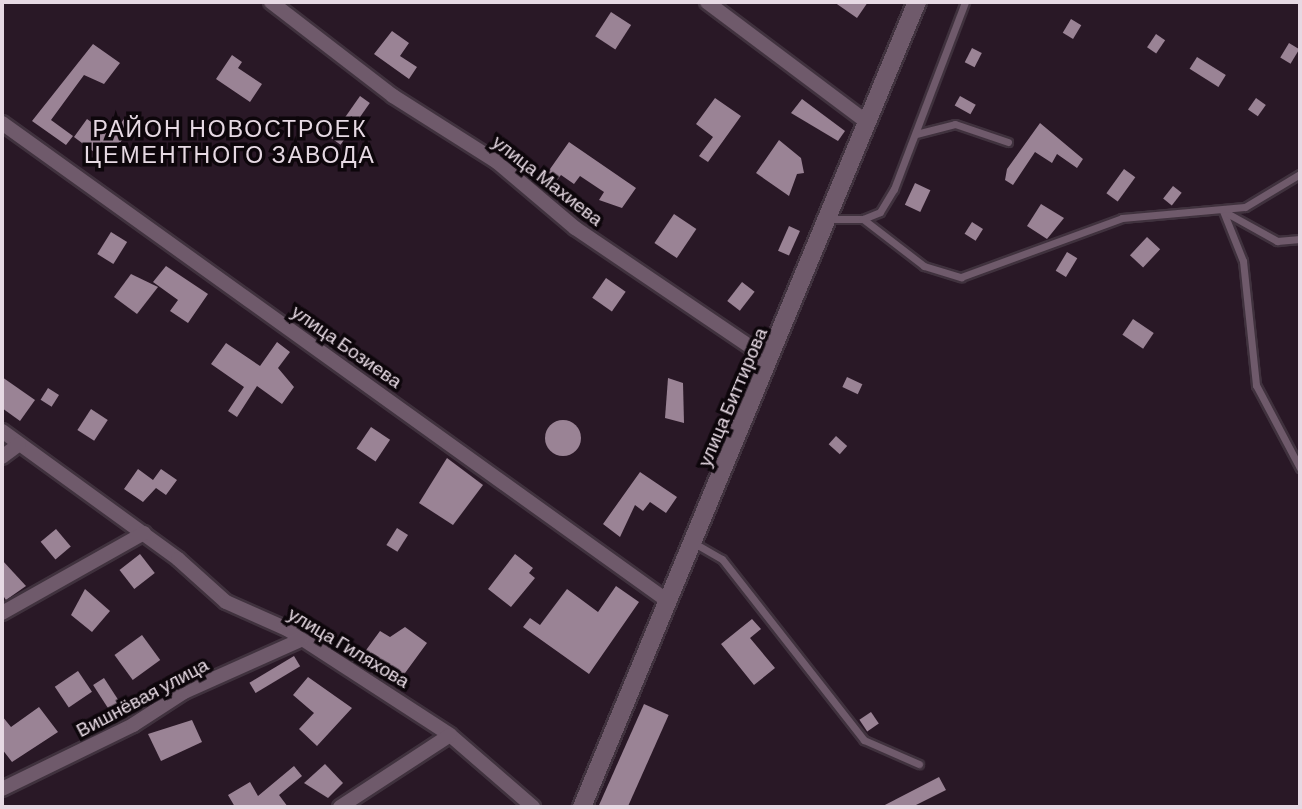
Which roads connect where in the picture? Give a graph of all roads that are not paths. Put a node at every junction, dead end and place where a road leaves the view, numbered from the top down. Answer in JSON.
{"nodes":[{"id":1,"x":271,"y":2,"type":"edge"},
{"id":2,"x":708,"y":2,"type":"edge"},
{"id":3,"x":918,"y":2,"type":"edge"},
{"id":4,"x":965,"y":2,"type":"edge"},
{"id":5,"x":2,"y":123,"type":"edge"},
{"id":6,"x":868,"y":123,"type":"junction"},
{"id":7,"x":915,"y":134,"type":"junction"},
{"id":8,"x":1008,"y":142,"type":"dead end"},
{"id":9,"x":1300,"y":174,"type":"edge"},
{"id":10,"x":1223,"y":211,"type":"junction"},
{"id":11,"x":828,"y":219,"type":"junction"},
{"id":12,"x":863,"y":219,"type":"junction"},
{"id":13,"x":1300,"y":239,"type":"edge"},
{"id":14,"x":770,"y":360,"type":"junction"},
{"id":15,"x":2,"y":431,"type":"edge"},
{"id":16,"x":19,"y":444,"type":"junction"},
{"id":17,"x":2,"y":457,"type":"edge"},
{"id":18,"x":1300,"y":468,"type":"edge"},
{"id":19,"x":144,"y":533,"type":"junction"},
{"id":20,"x":693,"y":543,"type":"junction"},
{"id":21,"x":669,"y":602,"type":"junction"},
{"id":22,"x":2,"y":613,"type":"edge"},
{"id":23,"x":300,"y":640,"type":"junction"},
{"id":24,"x":450,"y":735,"type":"junction"},
{"id":25,"x":919,"y":764,"type":"dead end"},
{"id":26,"x":2,"y":789,"type":"edge"},
{"id":27,"x":340,"y":807,"type":"edge"},
{"id":28,"x":534,"y":807,"type":"edge"},
{"id":29,"x":582,"y":807,"type":"edge"}],
"edges":[{"from":1,"to":14,"type":"street","name":"улица Махиева"},
{"from":2,"to":6,"type":"street"},
{"from":3,"to":6,"type":"street","name":"улица Биттирова"},
{"from":4,"to":7,"type":"lane"},
{"from":5,"to":21,"type":"street","name":"улица Бозиева"},
{"from":6,"to":11,"type":"street","name":"улица Биттирова"},
{"from":7,"to":8,"type":"lane"},
{"from":7,"to":12,"type":"lane"},
{"from":9,"to":10,"type":"lane"},
{"from":10,"to":12,"type":"lane"},
{"from":10,"to":13,"type":"lane"},
{"from":10,"to":18,"type":"lane"},
{"from":11,"to":12,"type":"lane"},
{"from":11,"to":14,"type":"street","name":"улица Биттирова"},
{"from":14,"to":20,"type":"street","name":"улица Биттирова"},
{"from":15,"to":16,"type":"street","name":"улица Гиляхова"},
{"from":16,"to":17,"type":"street"},
{"from":16,"to":19,"type":"street","name":"улица Гиляхова"},
{"from":19,"to":22,"type":"street"},
{"from":19,"to":23,"type":"street","name":"улица Гиляхова"},
{"from":20,"to":21,"type":"street","name":"улица Биттирова"},
{"from":20,"to":25,"type":"lane"},
{"from":21,"to":29,"type":"street","name":"улица Биттирова"},
{"from":23,"to":24,"type":"street","name":"улица Гиляхова"},
{"from":23,"to":26,"type":"street","name":"Вишнёвая улица"},
{"from":24,"to":27,"type":"street"},
{"from":24,"to":28,"type":"street","name":"улица Гиляхова"}]}
